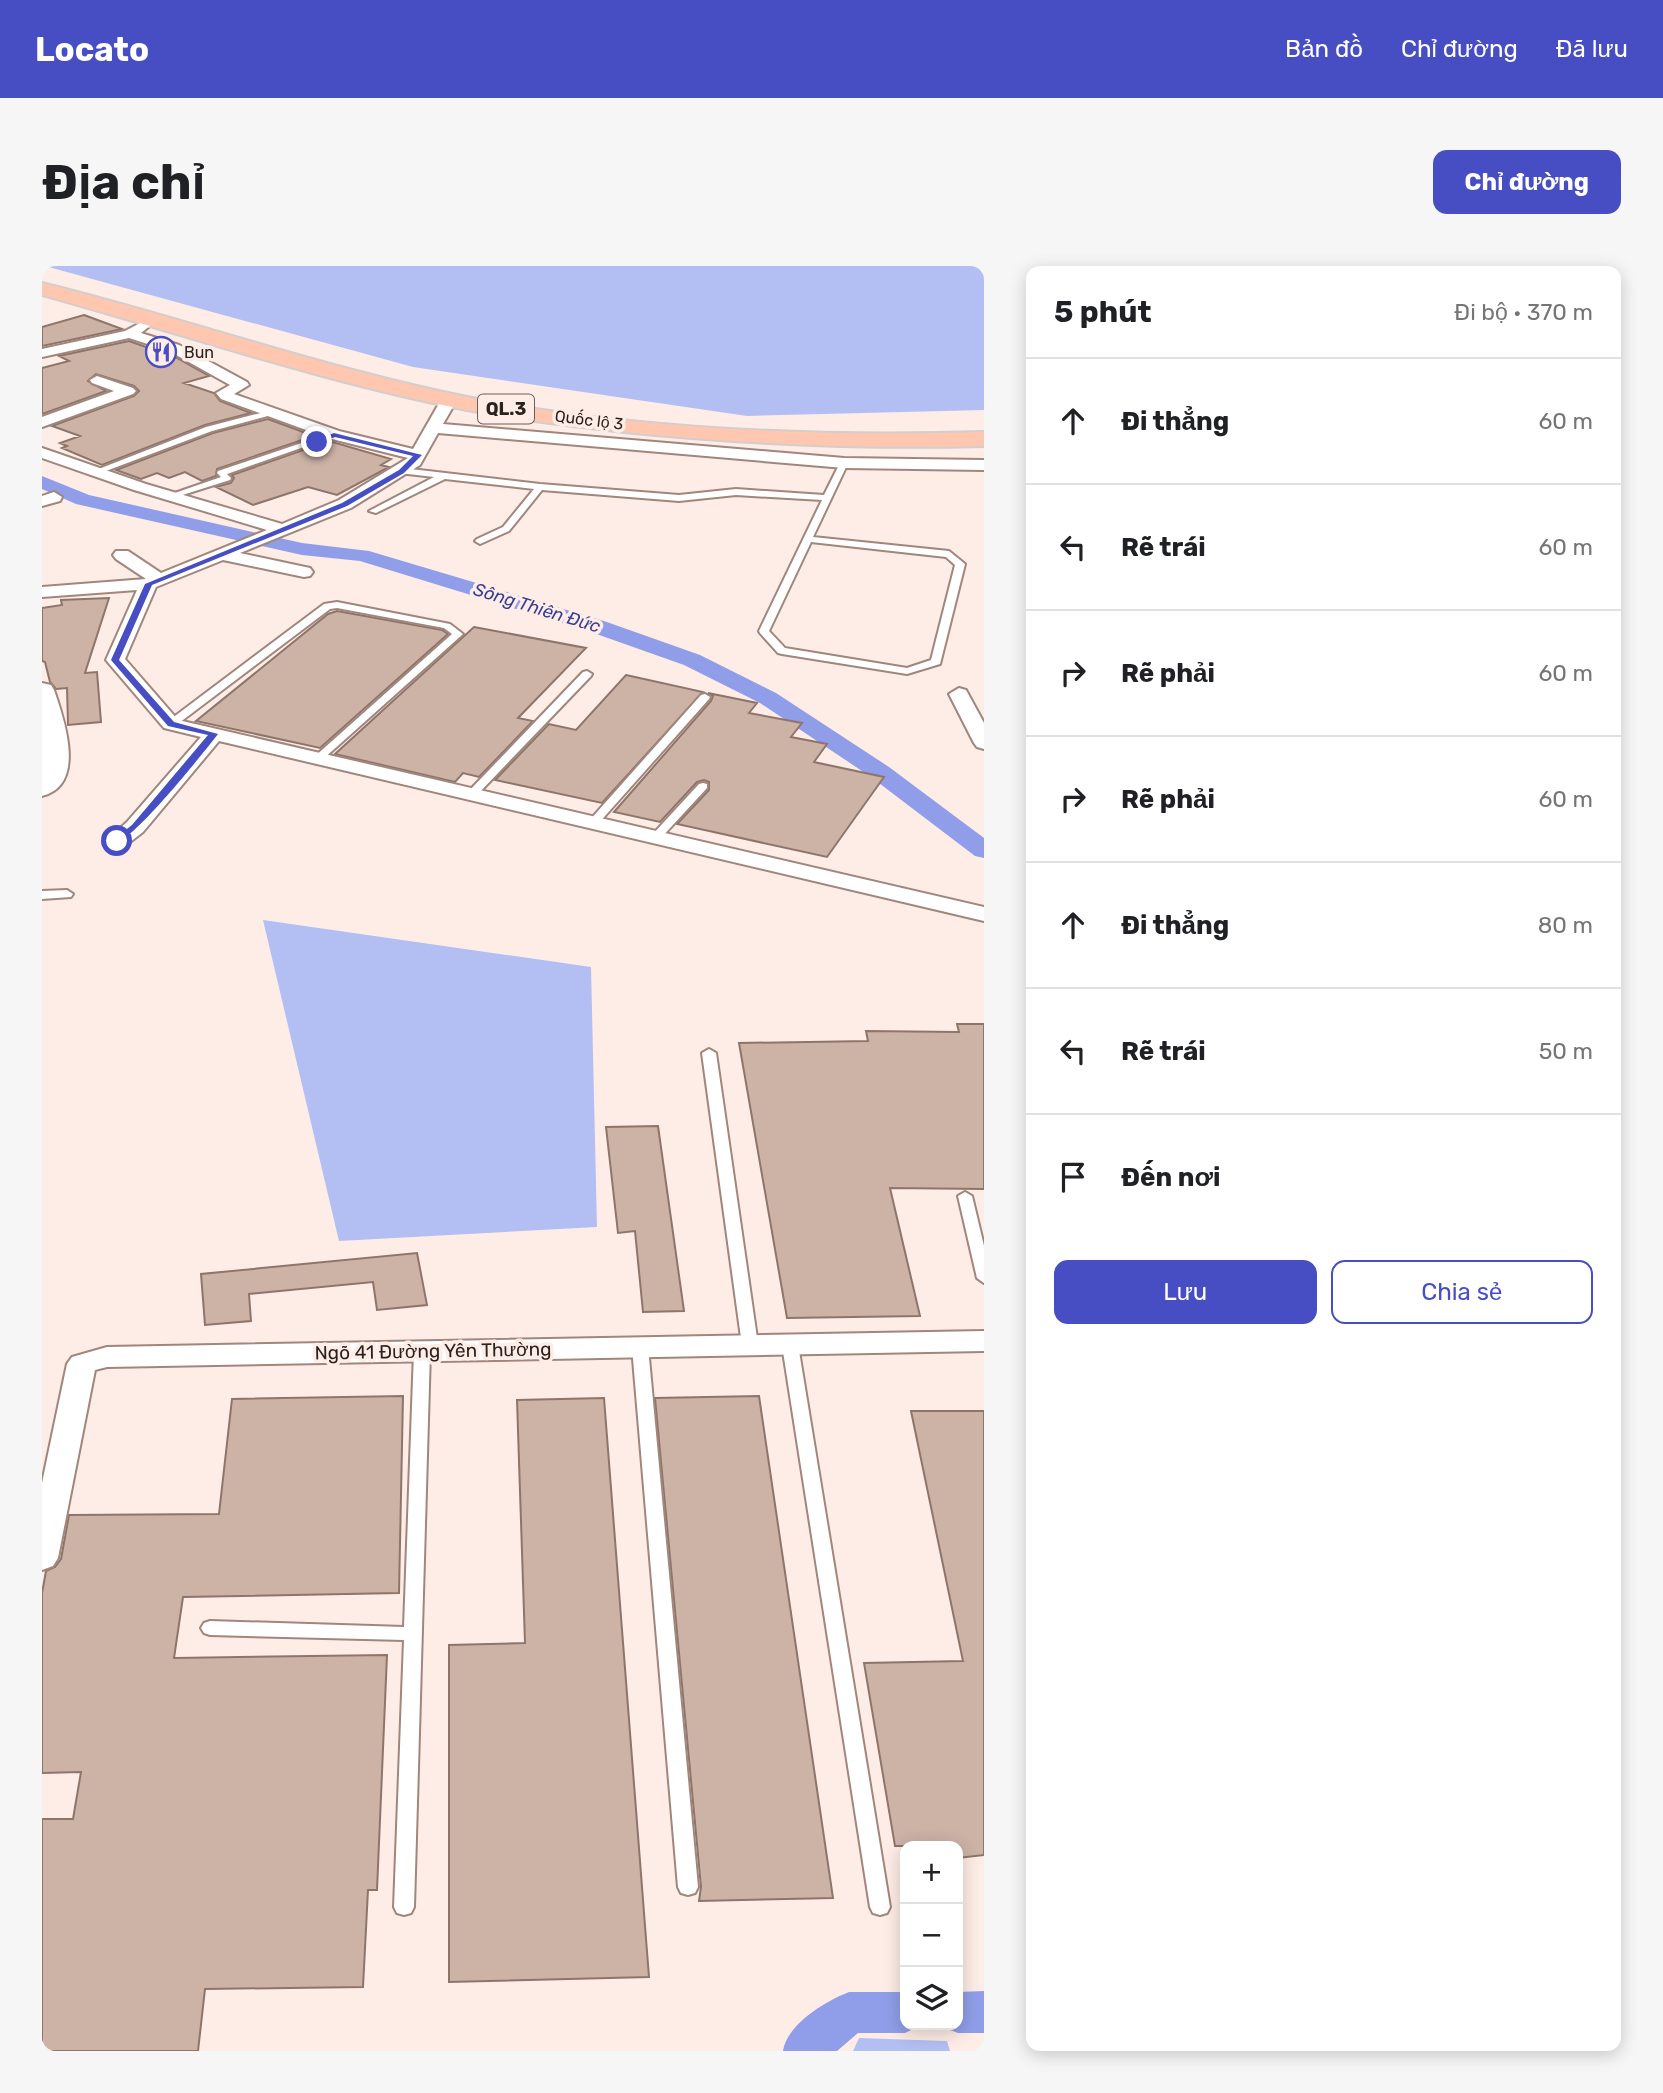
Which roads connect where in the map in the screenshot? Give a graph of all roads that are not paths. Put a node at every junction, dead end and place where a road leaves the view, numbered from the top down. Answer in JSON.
{"nodes":[{"id":1,"x":42,"y":289,"type":"edge"},
{"id":2,"x":154,"y":319,"type":"junction"},
{"id":3,"x":130,"y":334,"type":"junction"},
{"id":4,"x":235,"y":343,"type":"junction"},
{"id":5,"x":42,"y":353,"type":"edge"},
{"id":6,"x":204,"y":365,"type":"junction"},
{"id":7,"x":97,"y":380,"type":"dead end"},
{"id":8,"x":449,"y":400,"type":"junction"},
{"id":9,"x":272,"y":412,"type":"junction"},
{"id":10,"x":588,"y":420,"type":"junction"},
{"id":11,"x":42,"y":422,"type":"edge"},
{"id":12,"x":637,"y":426,"type":"junction"},
{"id":13,"x":435,"y":428,"type":"junction"},
{"id":14,"x":334,"y":435,"type":"junction"},
{"id":15,"x":551,"y":439,"type":"junction"},
{"id":16,"x":984,"y":439,"type":"edge"},
{"id":17,"x":620,"y":445,"type":"junction"},
{"id":18,"x":42,"y":453,"type":"edge"},
{"id":19,"x":418,"y":455,"type":"junction"},
{"id":20,"x":844,"y":463,"type":"junction"},
{"id":21,"x":984,"y":466,"type":"edge"},
{"id":22,"x":401,"y":471,"type":"junction"},
{"id":23,"x":95,"y":472,"type":"junction"},
{"id":24,"x":443,"y":476,"type":"junction"},
{"id":25,"x":540,"y":487,"type":"junction"},
{"id":26,"x":170,"y":496,"type":"junction"},
{"id":27,"x":827,"y":498,"type":"junction"},
{"id":28,"x":373,"y":511,"type":"dead end"},
{"id":29,"x":281,"y":530,"type":"junction"},
{"id":30,"x":807,"y":539,"type":"junction"},
{"id":31,"x":480,"y":541,"type":"dead end"},
{"id":32,"x":226,"y":554,"type":"junction"},
{"id":33,"x":122,"y":555,"type":"dead end"},
{"id":34,"x":304,"y":572,"type":"dead end"},
{"id":35,"x":154,"y":581,"type":"junction"},
{"id":36,"x":42,"y":592,"type":"edge"},
{"id":37,"x":587,"y":674,"type":"dead end"},
{"id":38,"x":42,"y":690,"type":"edge"},
{"id":39,"x":959,"y":694,"type":"dead end"},
{"id":40,"x":705,"y":697,"type":"dead end"},
{"id":41,"x":171,"y":724,"type":"junction"},
{"id":42,"x":214,"y":734,"type":"junction"},
{"id":43,"x":48,"y":738,"type":"edge"},
{"id":44,"x":984,"y":743,"type":"edge"},
{"id":45,"x":318,"y":758,"type":"junction"},
{"id":46,"x":703,"y":786,"type":"dead end"},
{"id":47,"x":42,"y":788,"type":"edge"},
{"id":48,"x":472,"y":794,"type":"junction"},
{"id":49,"x":593,"y":823,"type":"junction"},
{"id":50,"x":656,"y":837,"type":"junction"},
{"id":51,"x":117,"y":841,"type":"dead end"},
{"id":52,"x":67,"y":894,"type":"dead end"},
{"id":53,"x":42,"y":895,"type":"edge"},
{"id":54,"x":984,"y":914,"type":"edge"},
{"id":55,"x":709,"y":1053,"type":"dead end"},
{"id":56,"x":965,"y":1196,"type":"dead end"},
{"id":57,"x":984,"y":1278,"type":"edge"},
{"id":58,"x":984,"y":1341,"type":"edge"},
{"id":59,"x":750,"y":1345,"type":"junction"},
{"id":60,"x":790,"y":1345,"type":"junction"},
{"id":61,"x":640,"y":1347,"type":"junction"},
{"id":62,"x":422,"y":1351,"type":"junction"},
{"id":63,"x":42,"y":1558,"type":"edge"},
{"id":64,"x":210,"y":1628,"type":"dead end"},
{"id":65,"x":413,"y":1634,"type":"junction"},
{"id":66,"x":688,"y":1887,"type":"dead end"},
{"id":67,"x":404,"y":1907,"type":"dead end"},
{"id":68,"x":880,"y":1907,"type":"dead end"}],
"edges":[{"from":1,"to":2,"type":"highway","name":"Quốc lộ 3","number":"QL.3"},
{"from":2,"to":3,"type":"street"},
{"from":2,"to":4,"type":"highway","name":"Quốc lộ 3","number":"QL.3"},
{"from":3,"to":5,"type":"street"},
{"from":3,"to":6,"type":"street"},
{"from":4,"to":6,"type":"street"},
{"from":4,"to":8,"type":"highway","name":"Quốc lộ 3","number":"QL.3"},
{"from":6,"to":9,"type":"street"},
{"from":7,"to":11,"type":"street"},
{"from":8,"to":10,"type":"highway","name":"Quốc lộ 3","number":"QL.3"},
{"from":8,"to":13,"type":"street"},
{"from":9,"to":14,"type":"street"},
{"from":9,"to":23,"type":"lane"},
{"from":10,"to":12,"type":"highway","name":"Quốc lộ 3","number":"QL.3"},
{"from":10,"to":15,"type":"street"},
{"from":12,"to":16,"type":"highway","name":"Quốc lộ 3","number":"QL.3"},
{"from":12,"to":17,"type":"street"},
{"from":13,"to":15,"type":"street"},
{"from":13,"to":19,"type":"street"},
{"from":14,"to":19,"type":"street"},
{"from":14,"to":26,"type":"lane"},
{"from":15,"to":17,"type":"street"},
{"from":17,"to":20,"type":"street"},
{"from":18,"to":23,"type":"street"},
{"from":19,"to":22,"type":"street"},
{"from":20,"to":21,"type":"street"},
{"from":20,"to":27,"type":"lane"},
{"from":22,"to":24,"type":"lane"},
{"from":22,"to":29,"type":"street"},
{"from":23,"to":26,"type":"street"},
{"from":24,"to":25,"type":"lane"},
{"from":24,"to":28,"type":"lane"},
{"from":25,"to":27,"type":"lane"},
{"from":25,"to":31,"type":"lane"},
{"from":26,"to":29,"type":"street"},
{"from":27,"to":30,"type":"lane"},
{"from":29,"to":32,"type":"street"},
{"from":30,"to":30,"type":"lane"},
{"from":32,"to":34,"type":"street"},
{"from":32,"to":35,"type":"street"},
{"from":33,"to":35,"type":"street"},
{"from":35,"to":36,"type":"street"},
{"from":35,"to":41,"type":"street"},
{"from":37,"to":48,"type":"lane"},
{"from":38,"to":43,"type":"street"},
{"from":39,"to":44,"type":"street"},
{"from":40,"to":49,"type":"lane"},
{"from":41,"to":42,"type":"street"},
{"from":41,"to":45,"type":"lane"},
{"from":42,"to":45,"type":"street"},
{"from":42,"to":51,"type":"street"},
{"from":43,"to":47,"type":"street"},
{"from":45,"to":48,"type":"street"},
{"from":46,"to":50,"type":"lane"},
{"from":48,"to":49,"type":"street"},
{"from":49,"to":50,"type":"street"},
{"from":50,"to":54,"type":"street"},
{"from":52,"to":53,"type":"lane"},
{"from":55,"to":59,"type":"lane"},
{"from":56,"to":57,"type":"lane"},
{"from":58,"to":60,"type":"street","name":"Ngõ 41 Đường Yên Thường"},
{"from":59,"to":60,"type":"street","name":"Ngõ 41 Đường Yên Thường"},
{"from":59,"to":61,"type":"street","name":"Ngõ 41 Đường Yên Thường"},
{"from":60,"to":68,"type":"lane"},
{"from":61,"to":62,"type":"street","name":"Ngõ 41 Đường Yên Thường"},
{"from":61,"to":66,"type":"lane"},
{"from":62,"to":63,"type":"street","name":"Ngõ 41 Đường Yên Thường"},
{"from":62,"to":65,"type":"lane"},
{"from":64,"to":65,"type":"lane"},
{"from":65,"to":67,"type":"lane"}]}
